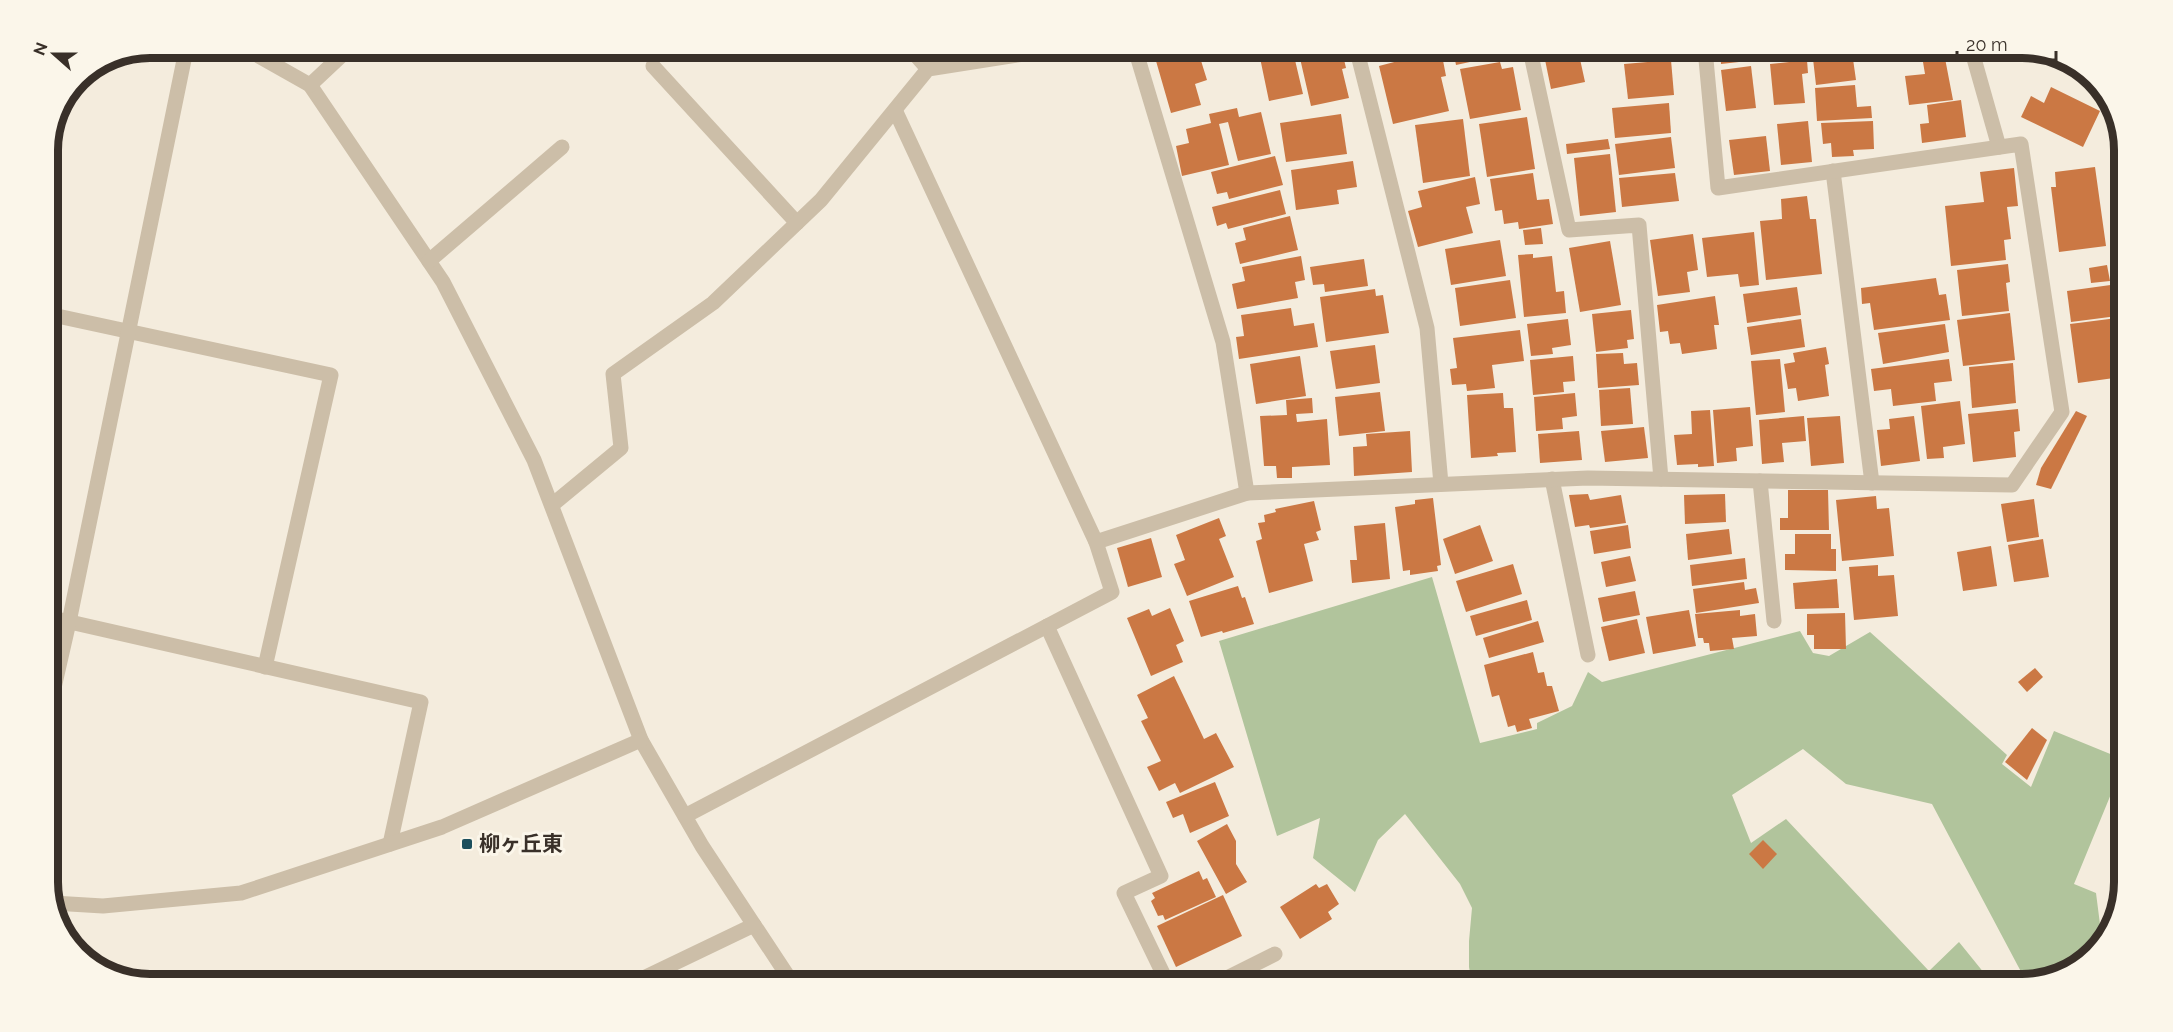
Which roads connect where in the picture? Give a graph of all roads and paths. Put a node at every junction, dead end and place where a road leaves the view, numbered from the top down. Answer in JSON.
{"nodes":[{"id":1,"x":184,"y":58,"type":"edge"},
{"id":2,"x":262,"y":58,"type":"edge"},
{"id":3,"x":339,"y":58,"type":"edge"},
{"id":4,"x":918,"y":58,"type":"edge"},
{"id":5,"x":999,"y":58,"type":"edge"},
{"id":6,"x":1138,"y":58,"type":"edge"},
{"id":7,"x":1359,"y":58,"type":"edge"},
{"id":8,"x":1532,"y":58,"type":"edge"},
{"id":9,"x":1706,"y":58,"type":"edge"},
{"id":10,"x":1974,"y":58,"type":"edge"},
{"id":11,"x":653,"y":66,"type":"dead end"},
{"id":12,"x":928,"y":69,"type":"junction"},
{"id":13,"x":310,"y":84,"type":"junction"},
{"id":14,"x":895,"y":110,"type":"junction"},
{"id":15,"x":562,"y":147,"type":"dead end"},
{"id":16,"x":1999,"y":147,"type":"junction"},
{"id":17,"x":1833,"y":171,"type":"junction"},
{"id":18,"x":797,"y":223,"type":"junction"},
{"id":19,"x":429,"y":261,"type":"junction"},
{"id":20,"x":59,"y":317,"type":"edge"},
{"id":21,"x":129,"y":333,"type":"junction"},
{"id":22,"x":1661,"y":478,"type":"junction"},
{"id":23,"x":1552,"y":479,"type":"junction"},
{"id":24,"x":1760,"y":481,"type":"junction"},
{"id":25,"x":1872,"y":483,"type":"junction"},
{"id":26,"x":1441,"y":484,"type":"junction"},
{"id":27,"x":1247,"y":493,"type":"junction"},
{"id":28,"x":552,"y":505,"type":"junction"},
{"id":29,"x":1096,"y":542,"type":"junction"},
{"id":30,"x":59,"y":620,"type":"edge"},
{"id":31,"x":1774,"y":621,"type":"dead end"},
{"id":32,"x":69,"y":622,"type":"junction"},
{"id":33,"x":1047,"y":626,"type":"junction"},
{"id":34,"x":1588,"y":655,"type":"dead end"},
{"id":35,"x":59,"y":666,"type":"edge"},
{"id":36,"x":265,"y":667,"type":"junction"},
{"id":37,"x":641,"y":740,"type":"junction"},
{"id":38,"x":685,"y":816,"type":"junction"},
{"id":39,"x":390,"y":844,"type":"junction"},
{"id":40,"x":61,"y":903,"type":"edge"},
{"id":41,"x":754,"y":925,"type":"junction"},
{"id":42,"x":1275,"y":954,"type":"dead end"},
{"id":43,"x":652,"y":974,"type":"edge"},
{"id":44,"x":786,"y":974,"type":"edge"},
{"id":45,"x":1163,"y":974,"type":"edge"},
{"id":46,"x":1235,"y":974,"type":"edge"}],
"edges":[{"from":1,"to":21,"type":"street"},
{"from":2,"to":13,"type":"street"},
{"from":3,"to":13,"type":"street"},
{"from":4,"to":12,"type":"street"},
{"from":5,"to":12,"type":"street"},
{"from":6,"to":27,"type":"street"},
{"from":7,"to":26,"type":"street"},
{"from":8,"to":22,"type":"street"},
{"from":9,"to":17,"type":"street"},
{"from":10,"to":16,"type":"street"},
{"from":11,"to":18,"type":"street"},
{"from":12,"to":14,"type":"street"},
{"from":13,"to":19,"type":"street"},
{"from":14,"to":18,"type":"street"},
{"from":14,"to":29,"type":"street"},
{"from":15,"to":19,"type":"street"},
{"from":16,"to":17,"type":"street"},
{"from":16,"to":25,"type":"street"},
{"from":17,"to":25,"type":"street"},
{"from":18,"to":28,"type":"street"},
{"from":19,"to":28,"type":"street"},
{"from":20,"to":21,"type":"street"},
{"from":21,"to":32,"type":"street"},
{"from":21,"to":36,"type":"street"},
{"from":22,"to":23,"type":"street"},
{"from":22,"to":24,"type":"street"},
{"from":23,"to":26,"type":"street"},
{"from":23,"to":34,"type":"street"},
{"from":24,"to":25,"type":"street"},
{"from":24,"to":31,"type":"street"},
{"from":26,"to":27,"type":"street"},
{"from":27,"to":29,"type":"street"},
{"from":28,"to":37,"type":"street"},
{"from":29,"to":33,"type":"street"},
{"from":30,"to":32,"type":"street"},
{"from":32,"to":35,"type":"street"},
{"from":32,"to":36,"type":"street"},
{"from":33,"to":38,"type":"street"},
{"from":33,"to":45,"type":"street"},
{"from":36,"to":39,"type":"street"},
{"from":37,"to":38,"type":"street"},
{"from":37,"to":39,"type":"street"},
{"from":38,"to":41,"type":"street"},
{"from":39,"to":40,"type":"street"},
{"from":41,"to":43,"type":"street"},
{"from":41,"to":44,"type":"street"},
{"from":42,"to":46,"type":"street"}]}
